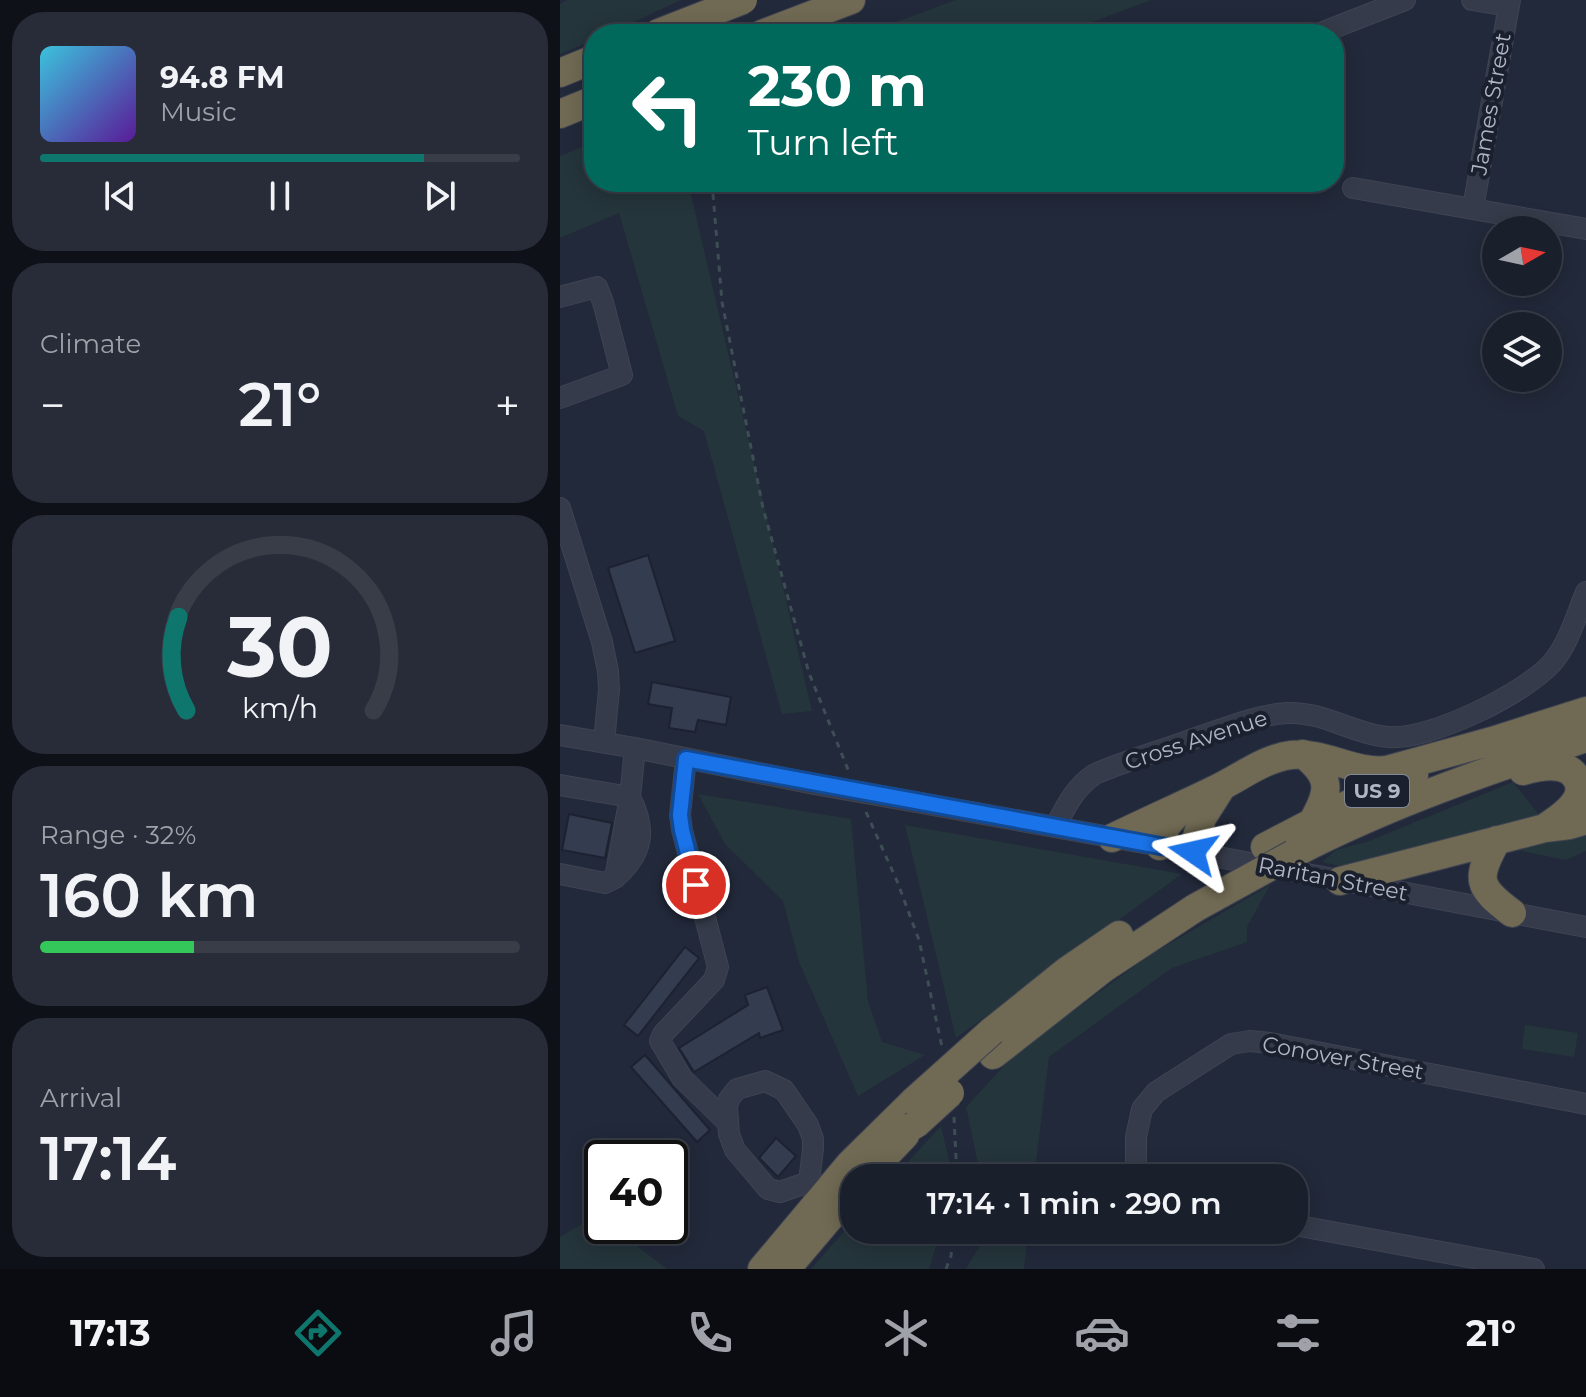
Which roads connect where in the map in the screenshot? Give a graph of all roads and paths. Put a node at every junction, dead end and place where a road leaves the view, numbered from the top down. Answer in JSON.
{"nodes":[{"id":1,"x":743,"y":0,"type":"edge"},
{"id":2,"x":851,"y":0,"type":"edge"},
{"id":3,"x":1405,"y":0,"type":"edge"},
{"id":4,"x":1472,"y":0,"type":"edge"},
{"id":5,"x":1509,"y":3,"type":"edge"},
{"id":6,"x":682,"y":24,"type":"edge"},
{"id":7,"x":786,"y":24,"type":"edge"},
{"id":8,"x":1344,"y":24,"type":"edge"},
{"id":9,"x":584,"y":63,"type":"edge"},
{"id":10,"x":560,"y":73,"type":"edge"},
{"id":11,"x":584,"y":104,"type":"edge"},
{"id":12,"x":560,"y":114,"type":"edge"},
{"id":13,"x":1353,"y":188,"type":"dead end"},
{"id":14,"x":713,"y":192,"type":"edge"},
{"id":15,"x":1473,"y":208,"type":"junction"},
{"id":16,"x":1586,"y":229,"type":"edge"},
{"id":17,"x":560,"y":297,"type":"edge"},
{"id":18,"x":560,"y":398,"type":"edge"},
{"id":19,"x":560,"y":508,"type":"edge"},
{"id":20,"x":564,"y":535,"type":"edge"},
{"id":21,"x":1586,"y":592,"type":"edge"},
{"id":22,"x":1586,"y":711,"type":"edge"},
{"id":23,"x":560,"y":735,"type":"edge"},
{"id":24,"x":1586,"y":738,"type":"edge"},
{"id":25,"x":1492,"y":741,"type":"junction"},
{"id":26,"x":604,"y":742,"type":"junction"},
{"id":27,"x":635,"y":748,"type":"junction"},
{"id":28,"x":1303,"y":754,"type":"junction"},
{"id":29,"x":686,"y":759,"type":"junction"},
{"id":30,"x":853,"y":783,"type":"dead end"},
{"id":31,"x":560,"y":785,"type":"edge"},
{"id":32,"x":1445,"y":786,"type":"junction"},
{"id":33,"x":1221,"y":787,"type":"junction"},
{"id":34,"x":630,"y":797,"type":"junction"},
{"id":35,"x":1185,"y":804,"type":"junction"},
{"id":36,"x":865,"y":810,"type":"dead end"},
{"id":37,"x":1586,"y":820,"type":"edge"},
{"id":38,"x":1313,"y":821,"type":"junction"},
{"id":39,"x":1055,"y":827,"type":"junction"},
{"id":40,"x":1545,"y":828,"type":"junction"},
{"id":41,"x":1112,"y":838,"type":"junction"},
{"id":42,"x":1497,"y":840,"type":"junction"},
{"id":43,"x":1160,"y":846,"type":"junction"},
{"id":44,"x":1193,"y":852,"type":"junction"},
{"id":45,"x":560,"y":874,"type":"edge"},
{"id":46,"x":1340,"y":881,"type":"junction"},
{"id":47,"x":1186,"y":903,"type":"junction"},
{"id":48,"x":1512,"y":913,"type":"junction"},
{"id":49,"x":1586,"y":927,"type":"edge"},
{"id":50,"x":944,"y":1054,"type":"dead end"},
{"id":51,"x":1586,"y":1104,"type":"edge"},
{"id":52,"x":914,"y":1113,"type":"junction"},
{"id":53,"x":954,"y":1114,"type":"dead end"},
{"id":54,"x":727,"y":1122,"type":"junction"},
{"id":55,"x":875,"y":1164,"type":"edge"},
{"id":56,"x":956,"y":1164,"type":"edge"},
{"id":57,"x":1136,"y":1164,"type":"edge"},
{"id":58,"x":816,"y":1188,"type":"junction"},
{"id":59,"x":840,"y":1205,"type":"edge"},
{"id":60,"x":1308,"y":1228,"type":"edge"},
{"id":61,"x":952,"y":1244,"type":"edge"},
{"id":62,"x":762,"y":1269,"type":"edge"},
{"id":63,"x":786,"y":1269,"type":"edge"},
{"id":64,"x":946,"y":1269,"type":"edge"},
{"id":65,"x":1534,"y":1269,"type":"edge"}],
"edges":[{"from":1,"to":6,"type":"highway","bridge":true},
{"from":2,"to":7,"type":"highway"},
{"from":3,"to":8,"type":"street"},
{"from":4,"to":5,"type":"street"},
{"from":5,"to":15,"type":"street","name":"James Street"},
{"from":9,"to":10,"type":"highway"},
{"from":11,"to":12,"type":"highway"},
{"from":13,"to":15,"type":"street"},
{"from":14,"to":30,"type":"path"},
{"from":15,"to":16,"type":"street"},
{"from":17,"to":18,"type":"street"},
{"from":19,"to":20,"type":"street"},
{"from":20,"to":26,"type":"street"},
{"from":21,"to":39,"type":"street","name":"Cross Avenue"},
{"from":22,"to":25,"type":"highway","number":"US 9"},
{"from":23,"to":26,"type":"street","name":"Raritan Street"},
{"from":24,"to":32,"type":"highway","number":"US 9"},
{"from":25,"to":28,"type":"highway"},
{"from":25,"to":38,"type":"highway","number":"US 9"},
{"from":26,"to":27,"type":"street","name":"Raritan Street"},
{"from":27,"to":29,"type":"street","name":"Raritan Street"},
{"from":27,"to":34,"type":"street"},
{"from":28,"to":33,"type":"highway"},
{"from":28,"to":38,"type":"highway"},
{"from":29,"to":39,"type":"street","name":"Raritan Street","bridge":true},
{"from":29,"to":54,"type":"street"},
{"from":31,"to":34,"type":"street"},
{"from":32,"to":40,"type":"highway"},
{"from":32,"to":47,"type":"highway","number":"US 9","bridge":true},
{"from":33,"to":35,"type":"highway"},
{"from":33,"to":44,"type":"highway"},
{"from":34,"to":45,"type":"street"},
{"from":35,"to":41,"type":"highway"},
{"from":35,"to":43,"type":"highway"},
{"from":36,"to":50,"type":"path"},
{"from":37,"to":40,"type":"highway"},
{"from":38,"to":47,"type":"highway","number":"US 9"},
{"from":39,"to":41,"type":"street","name":"Raritan Street"},
{"from":40,"to":42,"type":"highway"},
{"from":41,"to":43,"type":"street","name":"Raritan Street"},
{"from":42,"to":46,"type":"highway"},
{"from":42,"to":48,"type":"highway"},
{"from":43,"to":44,"type":"street","name":"Raritan Street"},
{"from":44,"to":46,"type":"street","name":"Raritan Street"},
{"from":46,"to":48,"type":"street","name":"Raritan Street"},
{"from":47,"to":52,"type":"highway","number":"US 9","bridge":true},
{"from":48,"to":49,"type":"street","name":"Raritan Street"},
{"from":51,"to":57,"type":"street","name":"Conover Street"},
{"from":52,"to":55,"type":"highway","number":"US 9"},
{"from":52,"to":58,"type":"highway","number":"US 9"},
{"from":53,"to":56,"type":"path"},
{"from":54,"to":58,"type":"street"},
{"from":54,"to":58,"type":"street"},
{"from":58,"to":62,"type":"highway","number":"US 9"},
{"from":59,"to":63,"type":"highway"},
{"from":60,"to":65,"type":"street"},
{"from":61,"to":64,"type":"path"}]}
